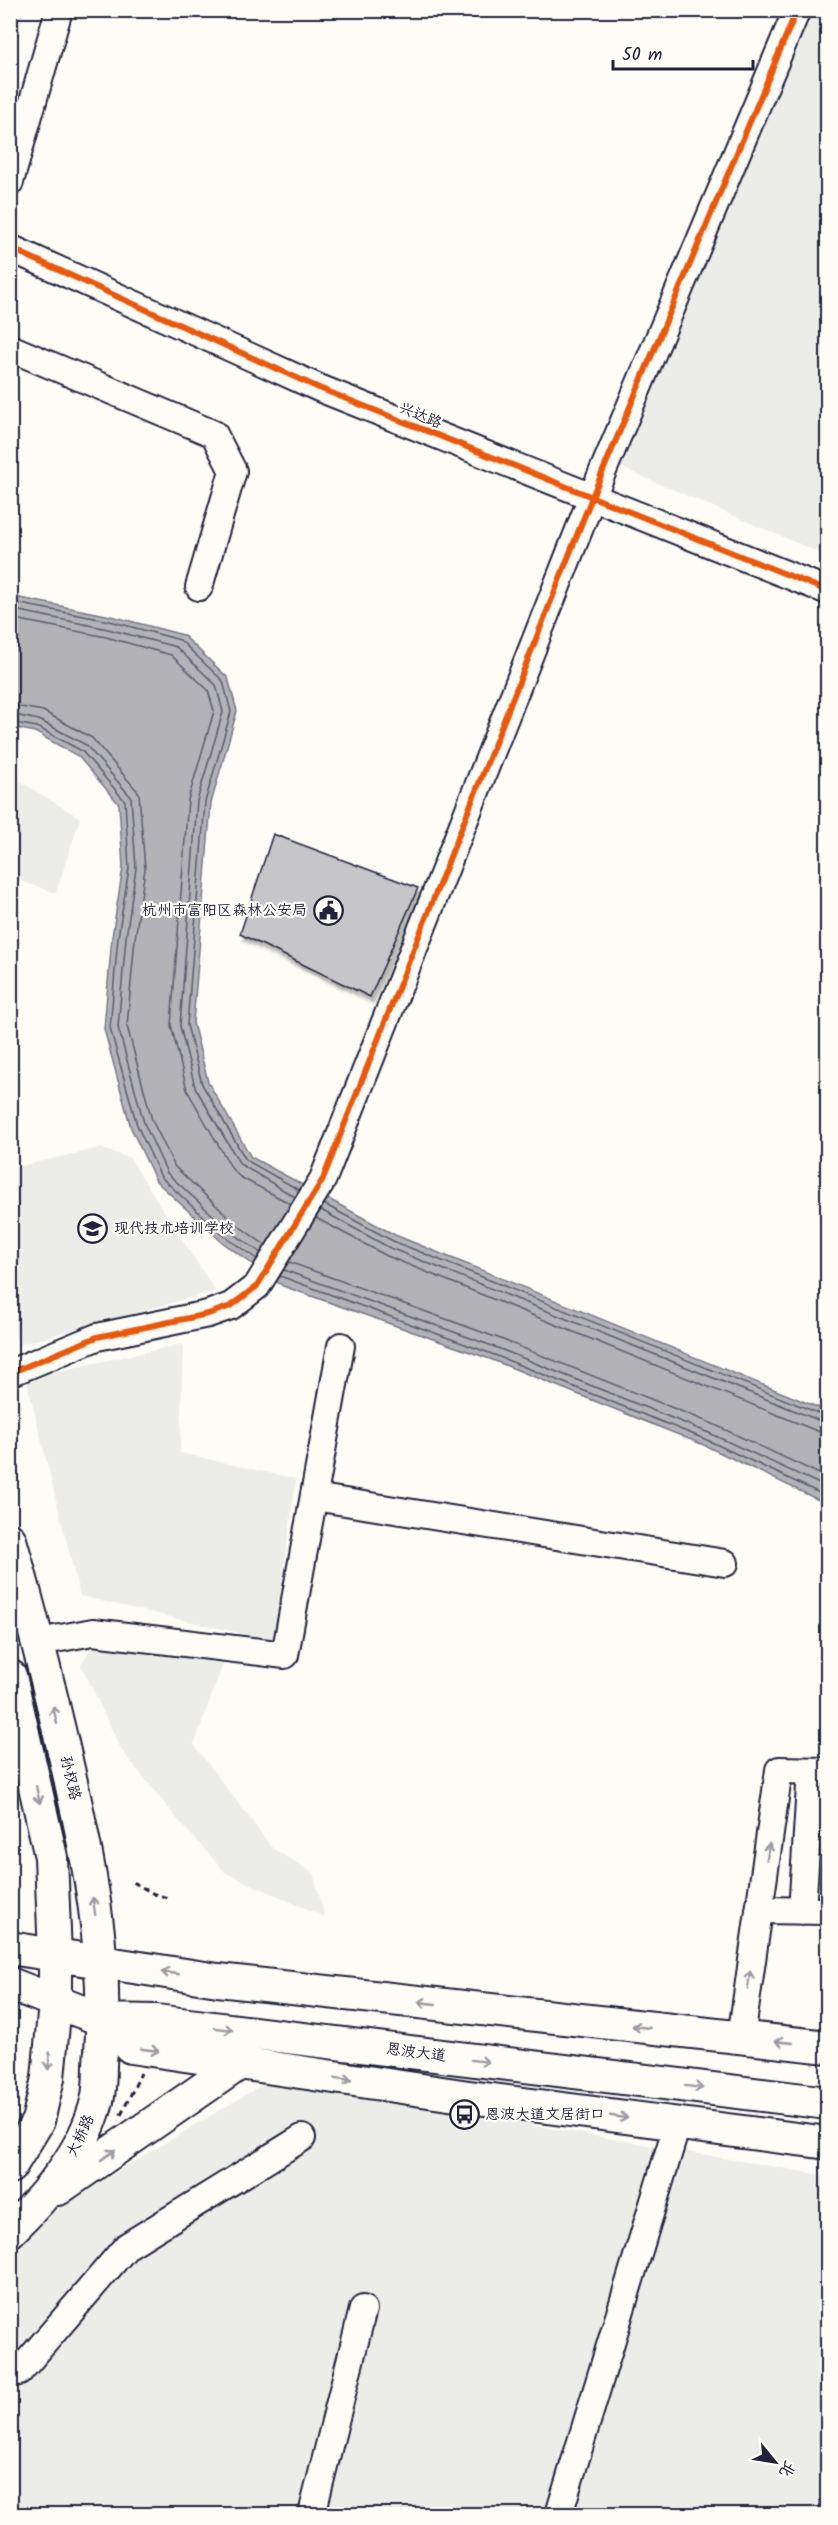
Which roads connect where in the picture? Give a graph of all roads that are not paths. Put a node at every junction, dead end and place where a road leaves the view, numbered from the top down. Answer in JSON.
{"nodes":[{"id":1,"x":58,"y":10,"type":"edge"},
{"id":2,"x":797,"y":10,"type":"edge"},
{"id":3,"x":10,"y":182,"type":"edge"},
{"id":4,"x":10,"y":248,"type":"edge"},
{"id":5,"x":10,"y":348,"type":"edge"},
{"id":6,"x":592,"y":497,"type":"junction"},
{"id":7,"x":199,"y":587,"type":"dead end"},
{"id":8,"x":828,"y":591,"type":"edge"},
{"id":9,"x":341,"y":1346,"type":"dead end"},
{"id":10,"x":10,"y":1373,"type":"edge"},
{"id":11,"x":314,"y":1497,"type":"junction"},
{"id":12,"x":10,"y":1540,"type":"edge"},
{"id":13,"x":725,"y":1563,"type":"dead end"},
{"id":14,"x":39,"y":1642,"type":"junction"},
{"id":15,"x":10,"y":1676,"type":"edge"},
{"id":16,"x":819,"y":1771,"type":"edge"},
{"id":17,"x":759,"y":1910,"type":"junction"},
{"id":18,"x":802,"y":1911,"type":"junction"},
{"id":19,"x":828,"y":1911,"type":"edge"},
{"id":20,"x":10,"y":1948,"type":"edge"},
{"id":21,"x":55,"y":1955,"type":"junction"},
{"id":22,"x":102,"y":1964,"type":"junction"},
{"id":23,"x":10,"y":1984,"type":"edge"},
{"id":24,"x":55,"y":2003,"type":"junction"},
{"id":25,"x":103,"y":2020,"type":"junction"},
{"id":26,"x":741,"y":2038,"type":"junction"},
{"id":27,"x":828,"y":2047,"type":"edge"},
{"id":28,"x":240,"y":2063,"type":"junction"},
{"id":29,"x":828,"y":2103,"type":"edge"},
{"id":30,"x":677,"y":2125,"type":"junction"},
{"id":31,"x":303,"y":2138,"type":"dead end"},
{"id":32,"x":828,"y":2143,"type":"edge"},
{"id":33,"x":10,"y":2167,"type":"edge"},
{"id":34,"x":42,"y":2200,"type":"junction"},
{"id":35,"x":10,"y":2231,"type":"edge"},
{"id":36,"x":363,"y":2309,"type":"dead end"},
{"id":37,"x":19,"y":2372,"type":"dead end"},
{"id":38,"x":312,"y":2514,"type":"edge"},
{"id":39,"x":558,"y":2514,"type":"edge"}],
"edges":[{"from":1,"to":3,"type":"street"},
{"from":2,"to":6,"type":"street"},
{"from":4,"to":6,"type":"street","name":"兴达路"},
{"from":5,"to":7,"type":"street"},
{"from":6,"to":8,"type":"street","name":"兴达路"},
{"from":6,"to":10,"type":"street"},
{"from":9,"to":11,"type":"street"},
{"from":11,"to":13,"type":"street"},
{"from":11,"to":14,"type":"street"},
{"from":12,"to":14,"type":"main road","name":"孙权路"},
{"from":22,"to":14,"type":"main road","name":"孙权路","one_way":true},
{"from":15,"to":21,"type":"main road","one_way":true},
{"from":17,"to":16,"type":"street","one_way":true},
{"from":16,"to":18,"type":"street"},
{"from":17,"to":18,"type":"street"},
{"from":26,"to":17,"type":"street","one_way":true},
{"from":18,"to":19,"type":"street"},
{"from":20,"to":21,"type":"main road"},
{"from":21,"to":22,"type":"main road"},
{"from":21,"to":24,"type":"main road"},
{"from":22,"to":25,"type":"main road","name":"孙权路"},
{"from":26,"to":22,"type":"main road","one_way":true},
{"from":23,"to":24,"type":"main road","name":"恩波大道"},
{"from":24,"to":25,"type":"main road","name":"恩波大道"},
{"from":24,"to":33,"type":"main road","one_way":true},
{"from":25,"to":28,"type":"main road","one_way":true},
{"from":25,"to":29,"type":"main road","name":"恩波大道","one_way":true},
{"from":25,"to":34,"type":"main road","name":"大桥路"},
{"from":27,"to":26,"type":"main road","one_way":true},
{"from":28,"to":30,"type":"main road","one_way":true},
{"from":34,"to":28,"type":"main road","one_way":true},
{"from":30,"to":32,"type":"main road"},
{"from":30,"to":39,"type":"street"},
{"from":31,"to":37,"type":"street"},
{"from":34,"to":35,"type":"main road","name":"大桥路"},
{"from":36,"to":38,"type":"street"}]}
